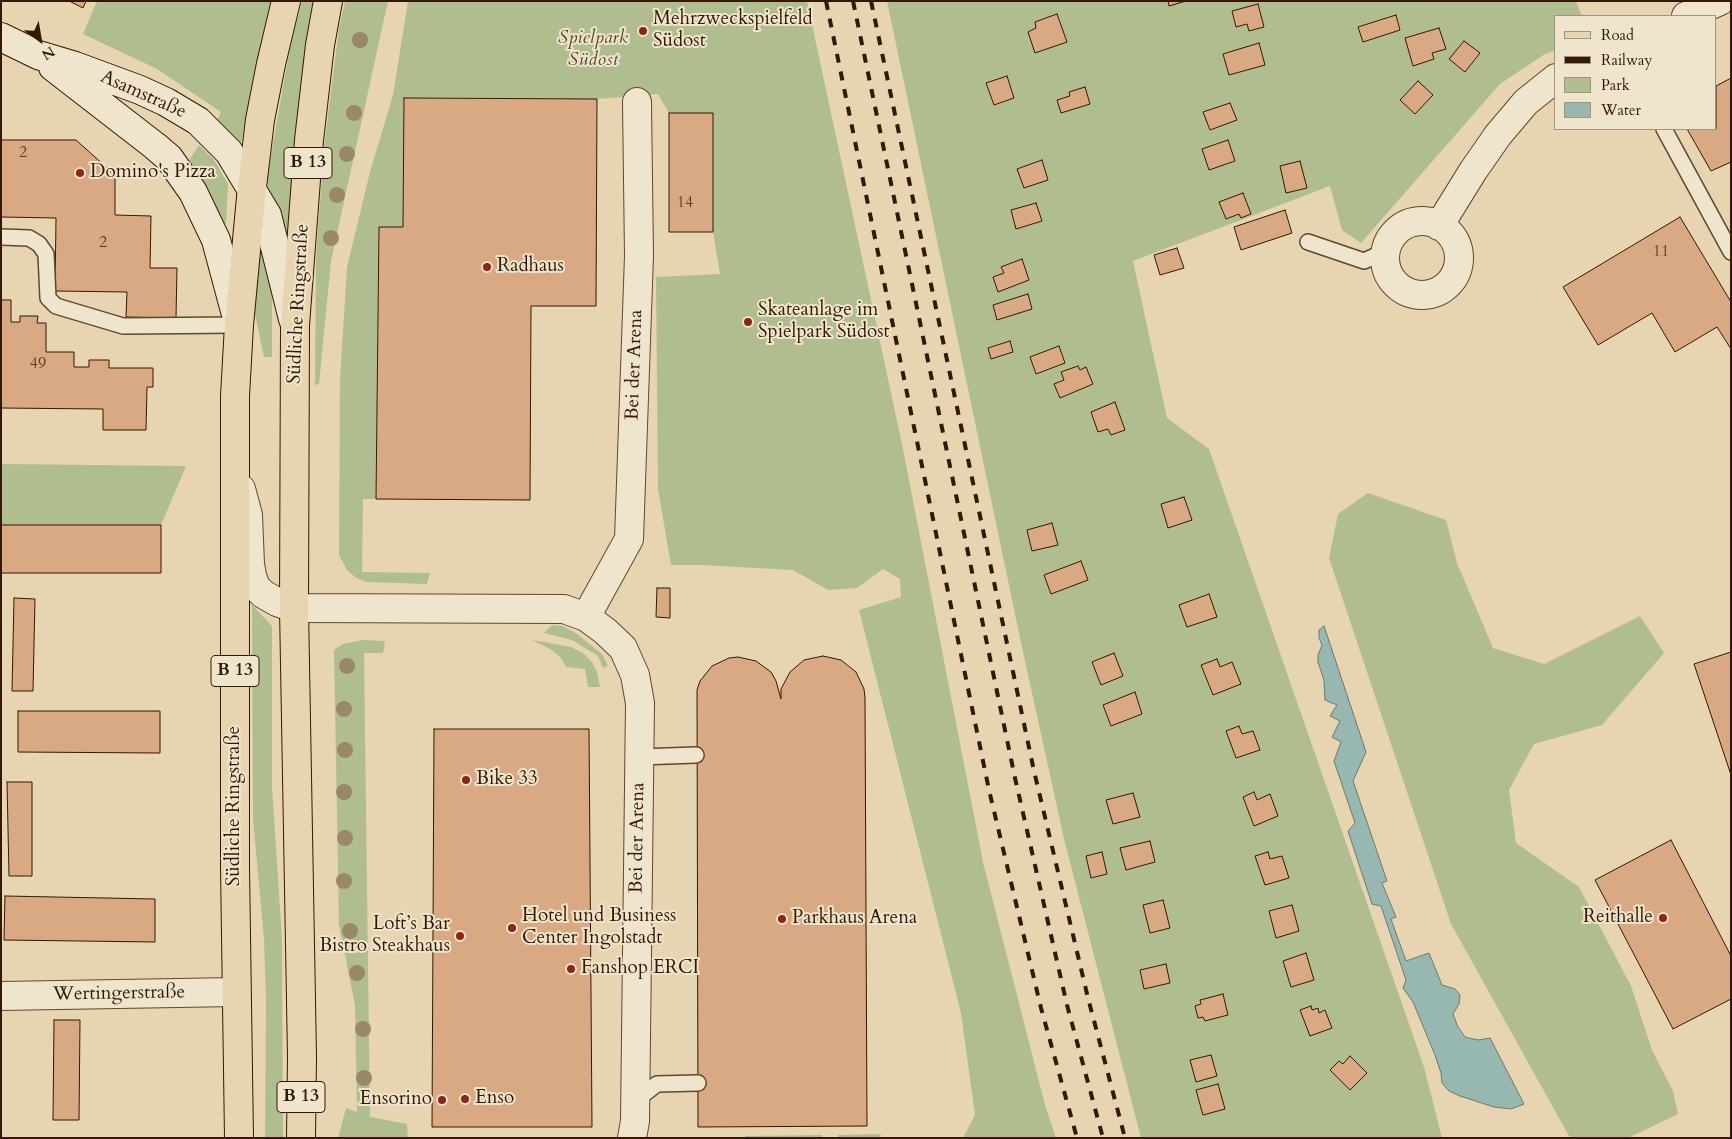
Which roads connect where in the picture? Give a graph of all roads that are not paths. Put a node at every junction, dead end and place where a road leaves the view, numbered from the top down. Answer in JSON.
{"nodes":[{"id":1,"x":286,"y":1,"type":"edge"},
{"id":2,"x":328,"y":1,"type":"edge"},
{"id":3,"x":1720,"y":1,"type":"edge"},
{"id":4,"x":1688,"y":15,"type":"edge"},
{"id":5,"x":1,"y":37,"type":"edge"},
{"id":6,"x":38,"y":55,"type":"junction"},
{"id":7,"x":1554,"y":80,"type":"edge"},
{"id":8,"x":637,"y":102,"type":"dead end"},
{"id":9,"x":1665,"y":130,"type":"edge"},
{"id":10,"x":252,"y":187,"type":"junction"},
{"id":11,"x":1439,"y":226,"type":"junction"},
{"id":12,"x":1,"y":237,"type":"edge"},
{"id":13,"x":1308,"y":242,"type":"dead end"},
{"id":14,"x":1386,"y":251,"type":"junction"},
{"id":15,"x":1731,"y":252,"type":"edge"},
{"id":16,"x":239,"y":325,"type":"junction"},
{"id":17,"x":295,"y":325,"type":"junction"},
{"id":18,"x":234,"y":475,"type":"junction"},
{"id":19,"x":294,"y":608,"type":"junction"},
{"id":20,"x":586,"y":617,"type":"junction"},
{"id":21,"x":696,"y":755,"type":"dead end"},
{"id":22,"x":639,"y":757,"type":"junction"},
{"id":23,"x":236,"y":992,"type":"junction"},
{"id":24,"x":1,"y":996,"type":"edge"},
{"id":25,"x":698,"y":1084,"type":"dead end"},
{"id":26,"x":635,"y":1101,"type":"junction"},
{"id":27,"x":238,"y":1138,"type":"edge"},
{"id":28,"x":301,"y":1138,"type":"edge"},
{"id":29,"x":632,"y":1138,"type":"edge"}],
"edges":[{"from":1,"to":10,"type":"main road","name":"Südliche Ringstraße","number":"B 13"},
{"from":2,"to":17,"type":"main road","name":"Südliche Ringstraße","number":"B 13"},
{"from":3,"to":4,"type":"street"},
{"from":5,"to":6,"type":"street","name":"Asamstraße"},
{"from":6,"to":10,"type":"street","name":"Asamstraße"},
{"from":6,"to":16,"type":"street","name":"Asamstraße"},
{"from":7,"to":11,"type":"street"},
{"from":8,"to":20,"type":"street","name":"Bei der Arena"},
{"from":9,"to":15,"type":"lane"},
{"from":10,"to":16,"type":"main road","name":"Südliche Ringstraße","number":"B 13"},
{"from":10,"to":17,"type":"street","name":"Asamstraße"},
{"from":11,"to":14,"type":"street"},
{"from":11,"to":14,"type":"street"},
{"from":12,"to":16,"type":"lane"},
{"from":13,"to":14,"type":"lane"},
{"from":16,"to":18,"type":"main road","name":"Südliche Ringstraße","number":"B 13"},
{"from":17,"to":19,"type":"main road","name":"Südliche Ringstraße","number":"B 13"},
{"from":18,"to":19,"type":"street","name":"Südliche Ringstraße"},
{"from":18,"to":23,"type":"main road","name":"Südliche Ringstraße","number":"B 13"},
{"from":19,"to":20,"type":"street","name":"Bei der Arena"},
{"from":19,"to":28,"type":"main road","name":"Südliche Ringstraße","number":"B 13"},
{"from":20,"to":22,"type":"street","name":"Bei der Arena"},
{"from":21,"to":22,"type":"lane"},
{"from":22,"to":26,"type":"street","name":"Bei der Arena"},
{"from":23,"to":24,"type":"street","name":"Wertingerstraße"},
{"from":23,"to":27,"type":"main road","name":"Südliche Ringstraße","number":"B 13"},
{"from":25,"to":26,"type":"lane"},
{"from":26,"to":29,"type":"street","name":"Bei der Arena"}]}
